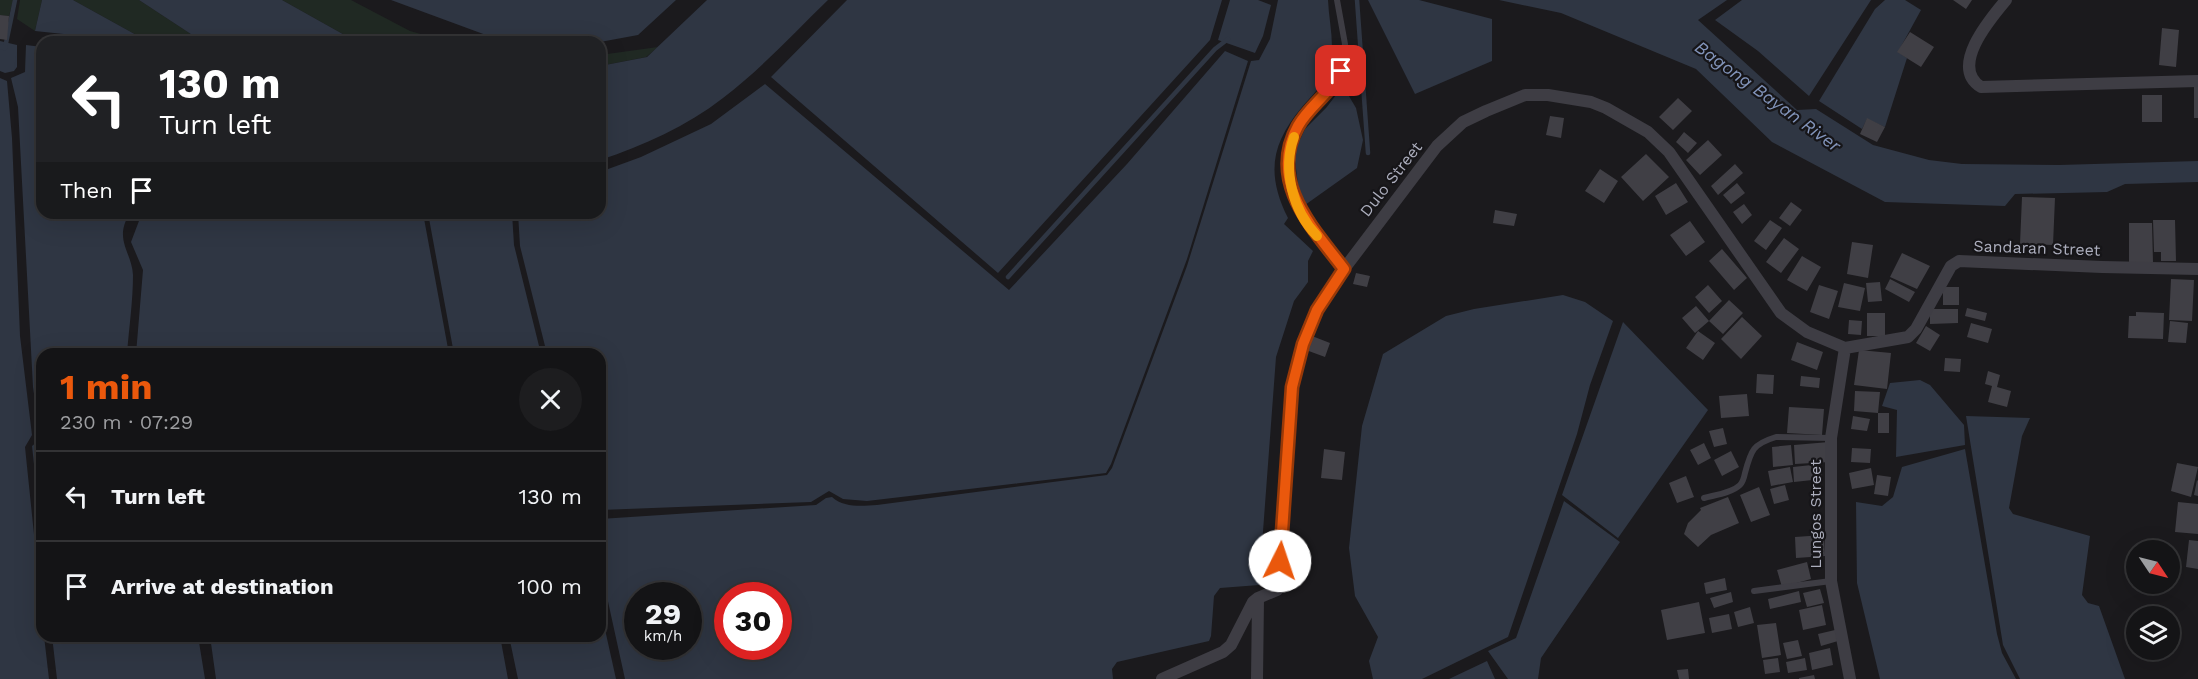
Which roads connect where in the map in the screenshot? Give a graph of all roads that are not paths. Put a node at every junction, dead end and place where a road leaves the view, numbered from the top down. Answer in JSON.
{"nodes":[{"id":1,"x":1337,"y":0,"type":"edge"},
{"id":2,"x":2006,"y":0,"type":"edge"},
{"id":3,"x":2198,"y":81,"type":"edge"},
{"id":4,"x":1344,"y":269,"type":"junction"},
{"id":5,"x":2198,"y":269,"type":"edge"},
{"id":6,"x":1845,"y":348,"type":"junction"},
{"id":7,"x":1831,"y":438,"type":"junction"},
{"id":8,"x":1704,"y":498,"type":"dead end"},
{"id":9,"x":1832,"y":581,"type":"junction"},
{"id":10,"x":1754,"y":591,"type":"dead end"},
{"id":11,"x":1258,"y":598,"type":"junction"},
{"id":12,"x":1162,"y":679,"type":"edge"},
{"id":13,"x":1257,"y":679,"type":"edge"},
{"id":14,"x":1850,"y":679,"type":"edge"}],
"edges":[{"from":1,"to":4,"type":"lane"},
{"from":2,"to":3,"type":"street"},
{"from":4,"to":6,"type":"street","name":"Dulo Street"},
{"from":4,"to":11,"type":"street","name":"Dulo Street"},
{"from":5,"to":6,"type":"street","name":"Sandaran Street"},
{"from":6,"to":7,"type":"street","name":"Lungos Street"},
{"from":7,"to":8,"type":"lane"},
{"from":7,"to":9,"type":"street","name":"Lungos Street"},
{"from":9,"to":10,"type":"lane"},
{"from":9,"to":14,"type":"street","name":"Lungos Street"},
{"from":11,"to":12,"type":"street","name":"Dulo Street"},
{"from":11,"to":13,"type":"street"}]}
